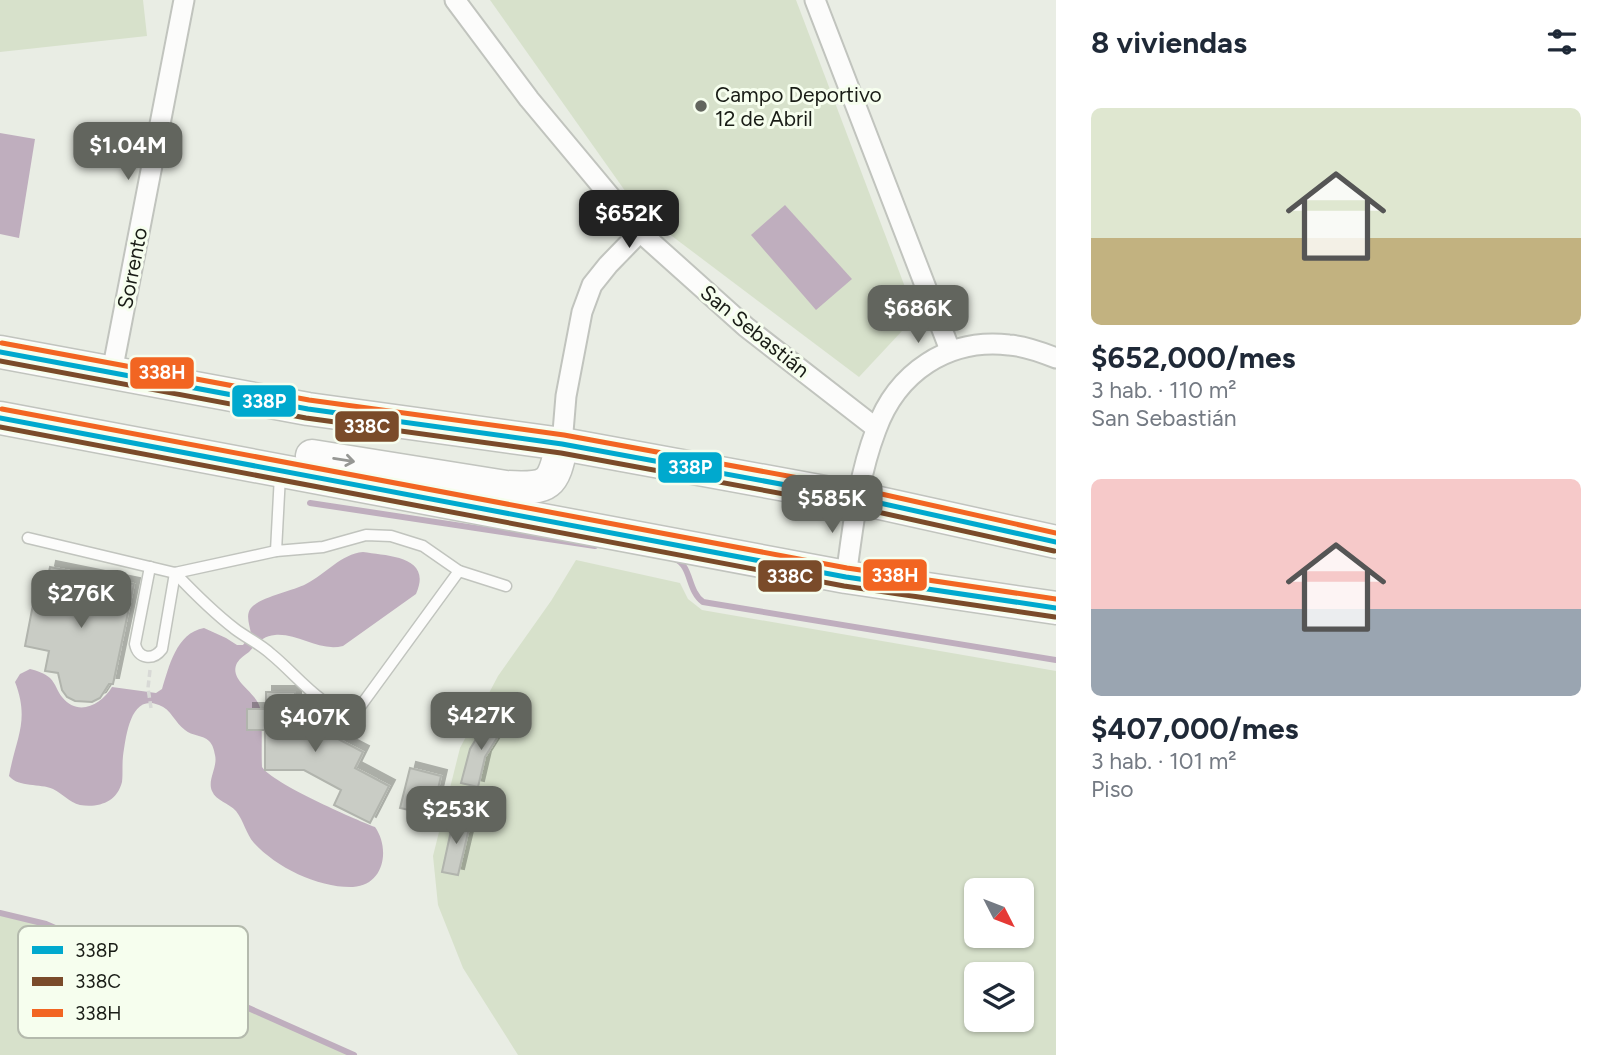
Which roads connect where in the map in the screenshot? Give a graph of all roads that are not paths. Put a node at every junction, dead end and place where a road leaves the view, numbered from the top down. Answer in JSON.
{"nodes":[{"id":1,"x":184,"y":0,"type":"edge"},
{"id":2,"x":455,"y":0,"type":"edge"},
{"id":3,"x":815,"y":0,"type":"edge"},
{"id":4,"x":640,"y":232,"type":"junction"},
{"id":5,"x":950,"y":350,"type":"junction"},
{"id":6,"x":0,"y":352,"type":"edge"},
{"id":7,"x":1056,"y":358,"type":"edge"},
{"id":8,"x":112,"y":372,"type":"junction"},
{"id":9,"x":0,"y":418,"type":"edge"},
{"id":10,"x":876,"y":428,"type":"junction"},
{"id":11,"x":562,"y":444,"type":"junction"},
{"id":12,"x":281,"y":471,"type":"junction"},
{"id":13,"x":859,"y":488,"type":"junction"},
{"id":14,"x":28,"y":538,"type":"dead end"},
{"id":15,"x":1056,"y":542,"type":"edge"},
{"id":16,"x":276,"y":551,"type":"junction"},
{"id":17,"x":150,"y":567,"type":"junction"},
{"id":18,"x":459,"y":571,"type":"junction"},
{"id":19,"x":175,"y":573,"type":"junction"},
{"id":20,"x":846,"y":577,"type":"junction"},
{"id":21,"x":506,"y":586,"type":"dead end"},
{"id":22,"x":1056,"y":608,"type":"edge"}],
"edges":[{"from":1,"to":8,"type":"street","name":"Sorrento"},
{"from":2,"to":4,"type":"street","name":"San Sebastián"},
{"from":3,"to":5,"type":"street"},
{"from":4,"to":10,"type":"street","name":"San Sebastián"},
{"from":4,"to":11,"type":"street"},
{"from":5,"to":7,"type":"street"},
{"from":5,"to":10,"type":"street"},
{"from":6,"to":8,"type":"main road"},
{"from":8,"to":11,"type":"main road"},
{"from":9,"to":12,"type":"main road"},
{"from":10,"to":13,"type":"street"},
{"from":12,"to":11,"type":"main road","one_way":true},
{"from":11,"to":13,"type":"main road"},
{"from":12,"to":16,"type":"lane"},
{"from":12,"to":20,"type":"main road"},
{"from":13,"to":15,"type":"main road"},
{"from":13,"to":20,"type":"street"},
{"from":14,"to":17,"type":"lane"},
{"from":16,"to":18,"type":"lane"},
{"from":16,"to":19,"type":"lane"},
{"from":17,"to":19,"type":"lane"},
{"from":17,"to":19,"type":"lane"},
{"from":18,"to":19,"type":"lane"},
{"from":18,"to":21,"type":"lane"},
{"from":20,"to":22,"type":"main road"}]}
